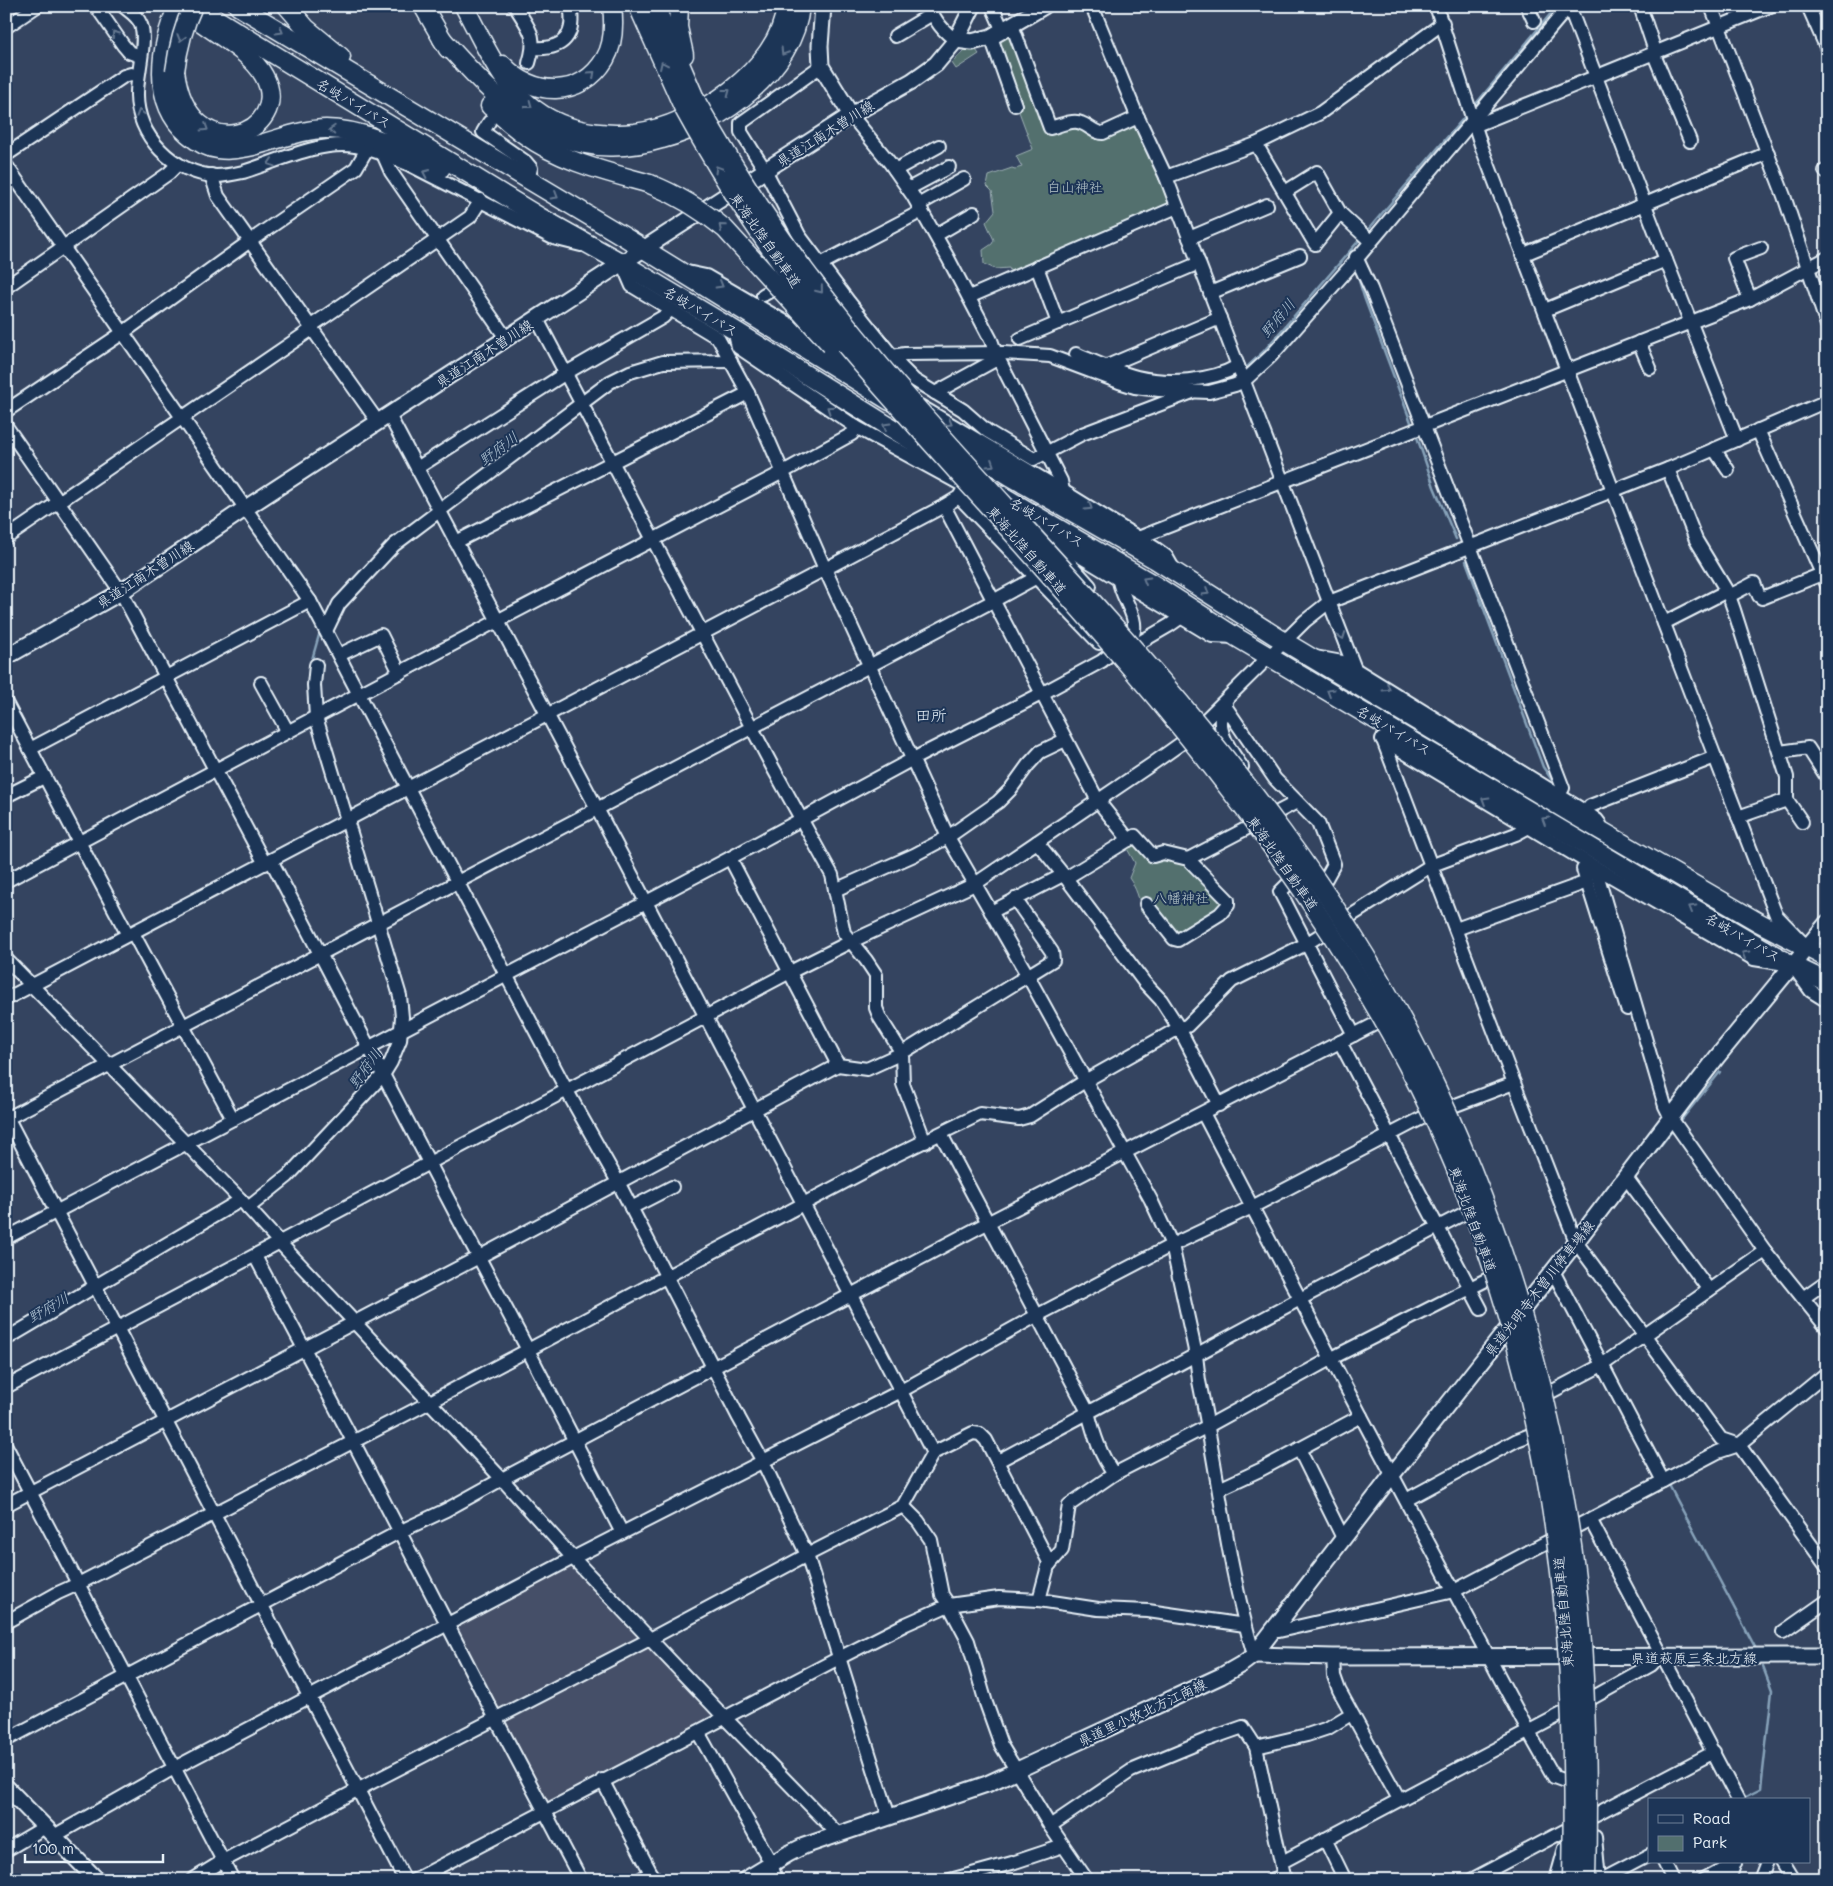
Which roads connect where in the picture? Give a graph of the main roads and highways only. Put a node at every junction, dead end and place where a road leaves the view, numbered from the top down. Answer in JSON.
{"nodes":[{"id":1,"x":178,"y":6,"type":"edge"},
{"id":2,"x":194,"y":6,"type":"edge"},
{"id":3,"x":238,"y":6,"type":"edge"},
{"id":4,"x":287,"y":6,"type":"edge"},
{"id":5,"x":423,"y":6,"type":"edge"},
{"id":6,"x":464,"y":6,"type":"edge"},
{"id":7,"x":612,"y":6,"type":"edge"},
{"id":8,"x":638,"y":6,"type":"edge"},
{"id":9,"x":655,"y":6,"type":"edge"},
{"id":10,"x":679,"y":6,"type":"edge"},
{"id":11,"x":786,"y":6,"type":"edge"},
{"id":12,"x":800,"y":6,"type":"edge"},
{"id":13,"x":823,"y":6,"type":"edge"},
{"id":14,"x":972,"y":6,"type":"edge"},
{"id":15,"x":1044,"y":6,"type":"edge"},
{"id":16,"x":472,"y":22,"type":"junction"},
{"id":17,"x":442,"y":39,"type":"junction"},
{"id":18,"x":956,"y":40,"type":"junction"},
{"id":19,"x":168,"y":71,"type":"junction"},
{"id":20,"x":695,"y":104,"type":"junction"},
{"id":21,"x":851,"y":115,"type":"junction"},
{"id":22,"x":487,"y":155,"type":"junction"},
{"id":23,"x":538,"y":216,"type":"junction"},
{"id":24,"x":643,"y":249,"type":"junction"},
{"id":25,"x":622,"y":263,"type":"junction"},
{"id":26,"x":997,"y":515,"type":"junction"},
{"id":27,"x":6,"y":657,"type":"edge"},
{"id":28,"x":1827,"y":923,"type":"edge"},
{"id":29,"x":1806,"y":948,"type":"junction"},
{"id":30,"x":1827,"y":958,"type":"edge"},
{"id":31,"x":1792,"y":965,"type":"junction"},
{"id":32,"x":1827,"y":982,"type":"edge"},
{"id":33,"x":1254,"y":1655,"type":"junction"},
{"id":34,"x":1827,"y":1656,"type":"edge"},
{"id":35,"x":6,"y":1787,"type":"edge"},
{"id":36,"x":97,"y":1880,"type":"edge"},
{"id":37,"x":745,"y":1880,"type":"edge"},
{"id":38,"x":1572,"y":1880,"type":"edge"},
{"id":39,"x":1588,"y":1880,"type":"edge"}],
"edges":[{"from":1,"to":19,"type":"highway"},
{"from":19,"to":1,"type":"highway","one_way":true},
{"from":2,"to":19,"type":"highway","one_way":true,"bridge":true},
{"from":2,"to":23,"type":"highway","name":"名岐バイパス"},
{"from":3,"to":22,"type":"highway","name":"名岐バイパス","one_way":true},
{"from":4,"to":22,"type":"highway"},
{"from":5,"to":17,"type":"highway"},
{"from":6,"to":16,"type":"highway"},
{"from":16,"to":7,"type":"highway","one_way":true},
{"from":20,"to":8,"type":"highway","name":"東海北陸自動車道","one_way":true},
{"from":9,"to":20,"type":"highway","name":"東海北陸自動車道"},
{"from":10,"to":20,"type":"highway"},
{"from":16,"to":11,"type":"highway","one_way":true},
{"from":12,"to":17,"type":"highway","one_way":true},
{"from":13,"to":21,"type":"main road"},
{"from":14,"to":18,"type":"main road","name":"県道江南木曽川線"},
{"from":15,"to":18,"type":"main road"},
{"from":26,"to":17,"type":"highway","one_way":true,"bridge":true},
{"from":18,"to":21,"type":"main road","name":"県道江南木曽川線"},
{"from":23,"to":19,"type":"highway","one_way":true},
{"from":26,"to":20,"type":"highway","name":"東海北陸自動車道","one_way":true,"bridge":true},
{"from":20,"to":39,"type":"highway","name":"東海北陸自動車道","one_way":true,"bridge":true},
{"from":21,"to":24,"type":"main road","name":"県道江南木曽川線"},
{"from":22,"to":24,"type":"highway","name":"名岐バイパス","one_way":true},
{"from":23,"to":25,"type":"highway","name":"名岐バイパス"},
{"from":24,"to":25,"type":"main road","name":"県道江南木曽川線"},
{"from":24,"to":29,"type":"highway","name":"名岐バイパス","one_way":true},
{"from":25,"to":27,"type":"main road","name":"県道江南木曽川線"},
{"from":31,"to":25,"type":"highway","name":"名岐バイパス","one_way":true},
{"from":26,"to":38,"type":"highway","name":"東海北陸自動車道","bridge":true},
{"from":28,"to":29,"type":"main road","name":"県道光明寺木曽川停車場線"},
{"from":29,"to":30,"type":"highway","name":"名岐バイパス"},
{"from":29,"to":31,"type":"main road","name":"県道光明寺木曽川停車場線"},
{"from":31,"to":32,"type":"highway","name":"名岐バイパス"},
{"from":31,"to":33,"type":"main road","name":"県道光明寺木曽川停車場線"},
{"from":33,"to":34,"type":"main road","name":"県道萩原三条北方線"},
{"from":33,"to":37,"type":"main road","name":"県道里小牧北方江南線"},
{"from":35,"to":36,"type":"main road"}]}
